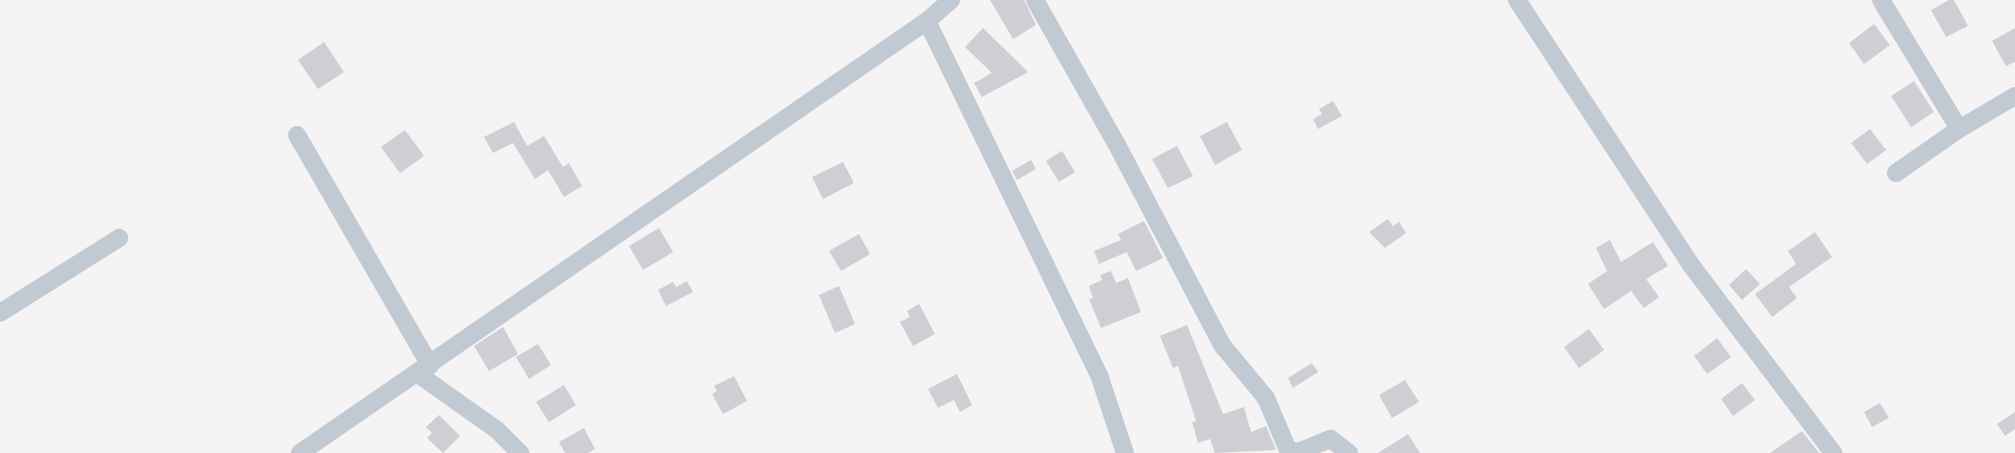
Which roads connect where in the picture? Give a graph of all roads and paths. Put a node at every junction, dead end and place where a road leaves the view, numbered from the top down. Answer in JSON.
{"nodes":[{"id":1,"x":951,"y":0,"type":"edge"},
{"id":2,"x":1035,"y":0,"type":"edge"},
{"id":3,"x":1517,"y":0,"type":"edge"},
{"id":4,"x":1881,"y":0,"type":"edge"},
{"id":5,"x":927,"y":21,"type":"junction"},
{"id":6,"x":2015,"y":96,"type":"edge"},
{"id":7,"x":1959,"y":129,"type":"junction"},
{"id":8,"x":297,"y":135,"type":"dead end"},
{"id":9,"x":1896,"y":173,"type":"dead end"},
{"id":10,"x":119,"y":238,"type":"dead end"},
{"id":11,"x":0,"y":313,"type":"edge"},
{"id":12,"x":424,"y":369,"type":"junction"},
{"id":13,"x":300,"y":453,"type":"edge"},
{"id":14,"x":520,"y":453,"type":"edge"},
{"id":15,"x":1125,"y":453,"type":"edge"},
{"id":16,"x":1349,"y":453,"type":"edge"},
{"id":17,"x":1833,"y":453,"type":"edge"}],
"edges":[{"from":1,"to":5,"type":"street"},
{"from":2,"to":16,"type":"street"},
{"from":3,"to":17,"type":"street"},
{"from":4,"to":7,"type":"street"},
{"from":5,"to":12,"type":"street"},
{"from":5,"to":15,"type":"street"},
{"from":6,"to":7,"type":"street"},
{"from":7,"to":9,"type":"street"},
{"from":8,"to":12,"type":"street"},
{"from":10,"to":11,"type":"street"},
{"from":12,"to":13,"type":"street"},
{"from":12,"to":14,"type":"street"}]}
